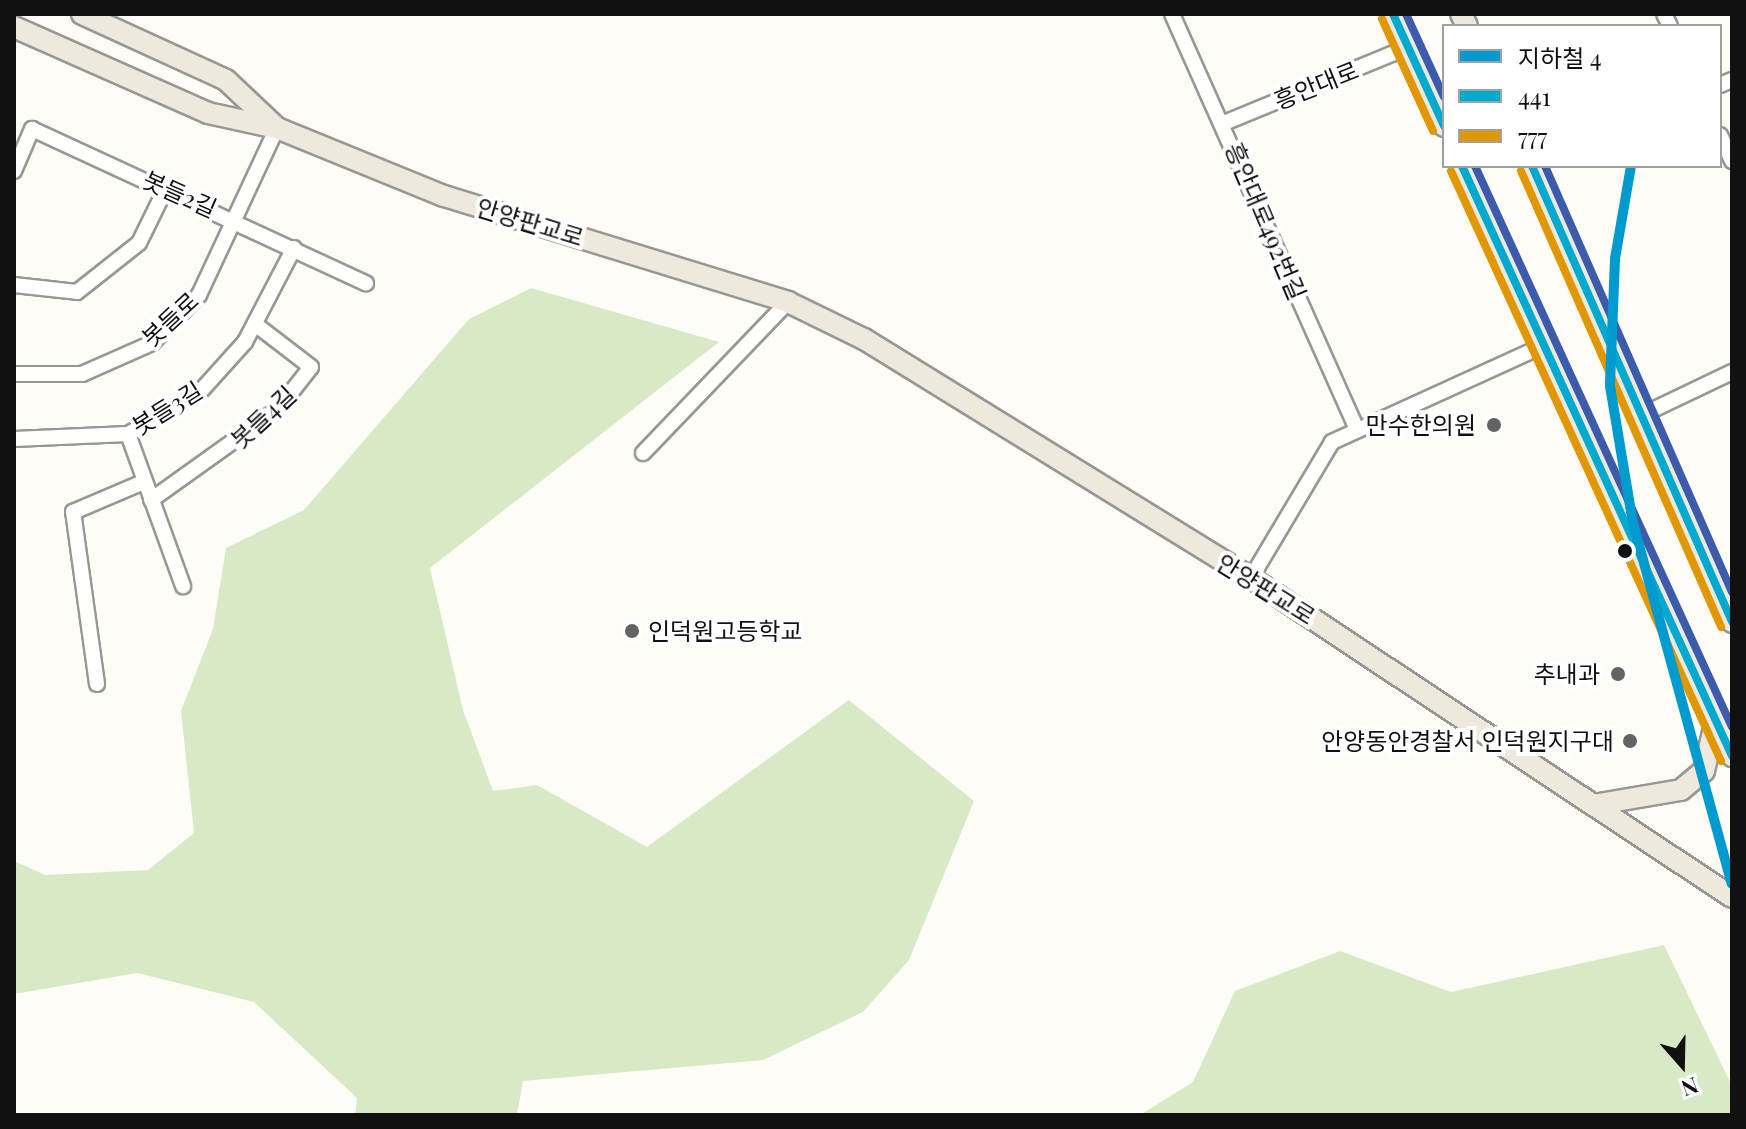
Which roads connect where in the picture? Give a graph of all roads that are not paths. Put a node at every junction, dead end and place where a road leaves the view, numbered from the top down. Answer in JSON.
{"nodes":[{"id":1,"x":82,"y":14,"type":"edge"},
{"id":2,"x":1172,"y":14,"type":"edge"},
{"id":3,"x":1393,"y":14,"type":"edge"},
{"id":4,"x":14,"y":27,"type":"edge"},
{"id":5,"x":1408,"y":47,"type":"junction"},
{"id":6,"x":1442,"y":122,"type":"edge"},
{"id":7,"x":1224,"y":123,"type":"junction"},
{"id":8,"x":277,"y":128,"type":"junction"},
{"id":9,"x":1722,"y":139,"type":"edge"},
{"id":10,"x":1732,"y":161,"type":"edge"},
{"id":11,"x":1463,"y":168,"type":"edge"},
{"id":12,"x":1537,"y":168,"type":"edge"},
{"id":13,"x":14,"y":171,"type":"edge"},
{"id":14,"x":166,"y":188,"type":"junction"},
{"id":15,"x":234,"y":218,"type":"junction"},
{"id":16,"x":294,"y":248,"type":"junction"},
{"id":17,"x":366,"y":283,"type":"dead end"},
{"id":18,"x":14,"y":285,"type":"edge"},
{"id":19,"x":788,"y":302,"type":"junction"},
{"id":20,"x":255,"y":324,"type":"junction"},
{"id":21,"x":1547,"y":344,"type":"junction"},
{"id":22,"x":1732,"y":372,"type":"edge"},
{"id":23,"x":14,"y":374,"type":"edge"},
{"id":24,"x":1642,"y":415,"type":"junction"},
{"id":25,"x":1357,"y":429,"type":"junction"},
{"id":26,"x":128,"y":434,"type":"junction"},
{"id":27,"x":14,"y":439,"type":"edge"},
{"id":28,"x":643,"y":453,"type":"dead end"},
{"id":29,"x":141,"y":483,"type":"junction"},
{"id":30,"x":151,"y":500,"type":"junction"},
{"id":31,"x":1251,"y":578,"type":"junction"},
{"id":32,"x":183,"y":586,"type":"dead end"},
{"id":33,"x":1732,"y":622,"type":"edge"},
{"id":34,"x":97,"y":684,"type":"dead end"},
{"id":35,"x":1716,"y":719,"type":"junction"},
{"id":36,"x":1732,"y":756,"type":"edge"},
{"id":37,"x":1593,"y":805,"type":"junction"},
{"id":38,"x":1732,"y":897,"type":"edge"}],
"edges":[{"from":1,"to":8,"type":"main road","name":"안양판교로"},
{"from":2,"to":7,"type":"street","name":"흥안대로492번길"},
{"from":3,"to":5,"type":"main road"},
{"from":4,"to":8,"type":"main road","name":"안양판교로"},
{"from":5,"to":6,"type":"main road"},
{"from":5,"to":7,"type":"street","name":"흥안대로"},
{"from":7,"to":25,"type":"street","name":"흥안대로492번길"},
{"from":8,"to":15,"type":"street","name":"봇들로"},
{"from":8,"to":19,"type":"main road","name":"안양판교로"},
{"from":9,"to":10,"type":"street"},
{"from":11,"to":21,"type":"main road"},
{"from":12,"to":24,"type":"main road"},
{"from":13,"to":14,"type":"street","name":"봇들2길"},
{"from":14,"to":15,"type":"street","name":"봇들2길"},
{"from":14,"to":18,"type":"street"},
{"from":15,"to":16,"type":"street","name":"봇들2길"},
{"from":15,"to":23,"type":"street","name":"봇들로"},
{"from":16,"to":17,"type":"street","name":"봇들2길"},
{"from":16,"to":20,"type":"street","name":"봇들3길"},
{"from":19,"to":28,"type":"street"},
{"from":19,"to":31,"type":"main road","name":"안양판교로"},
{"from":20,"to":26,"type":"street","name":"봇들3길"},
{"from":20,"to":30,"type":"street","name":"봇들4길"},
{"from":21,"to":25,"type":"street"},
{"from":21,"to":35,"type":"main road"},
{"from":22,"to":24,"type":"street"},
{"from":24,"to":33,"type":"main road"},
{"from":25,"to":31,"type":"street"},
{"from":26,"to":27,"type":"street","name":"봇들3길"},
{"from":26,"to":29,"type":"street"},
{"from":29,"to":30,"type":"street"},
{"from":29,"to":34,"type":"street"},
{"from":30,"to":32,"type":"street"},
{"from":31,"to":37,"type":"main road","name":"안양판교로"},
{"from":35,"to":36,"type":"main road"},
{"from":35,"to":37,"type":"main road"},
{"from":37,"to":38,"type":"main road","name":"안양판교로"}]}
